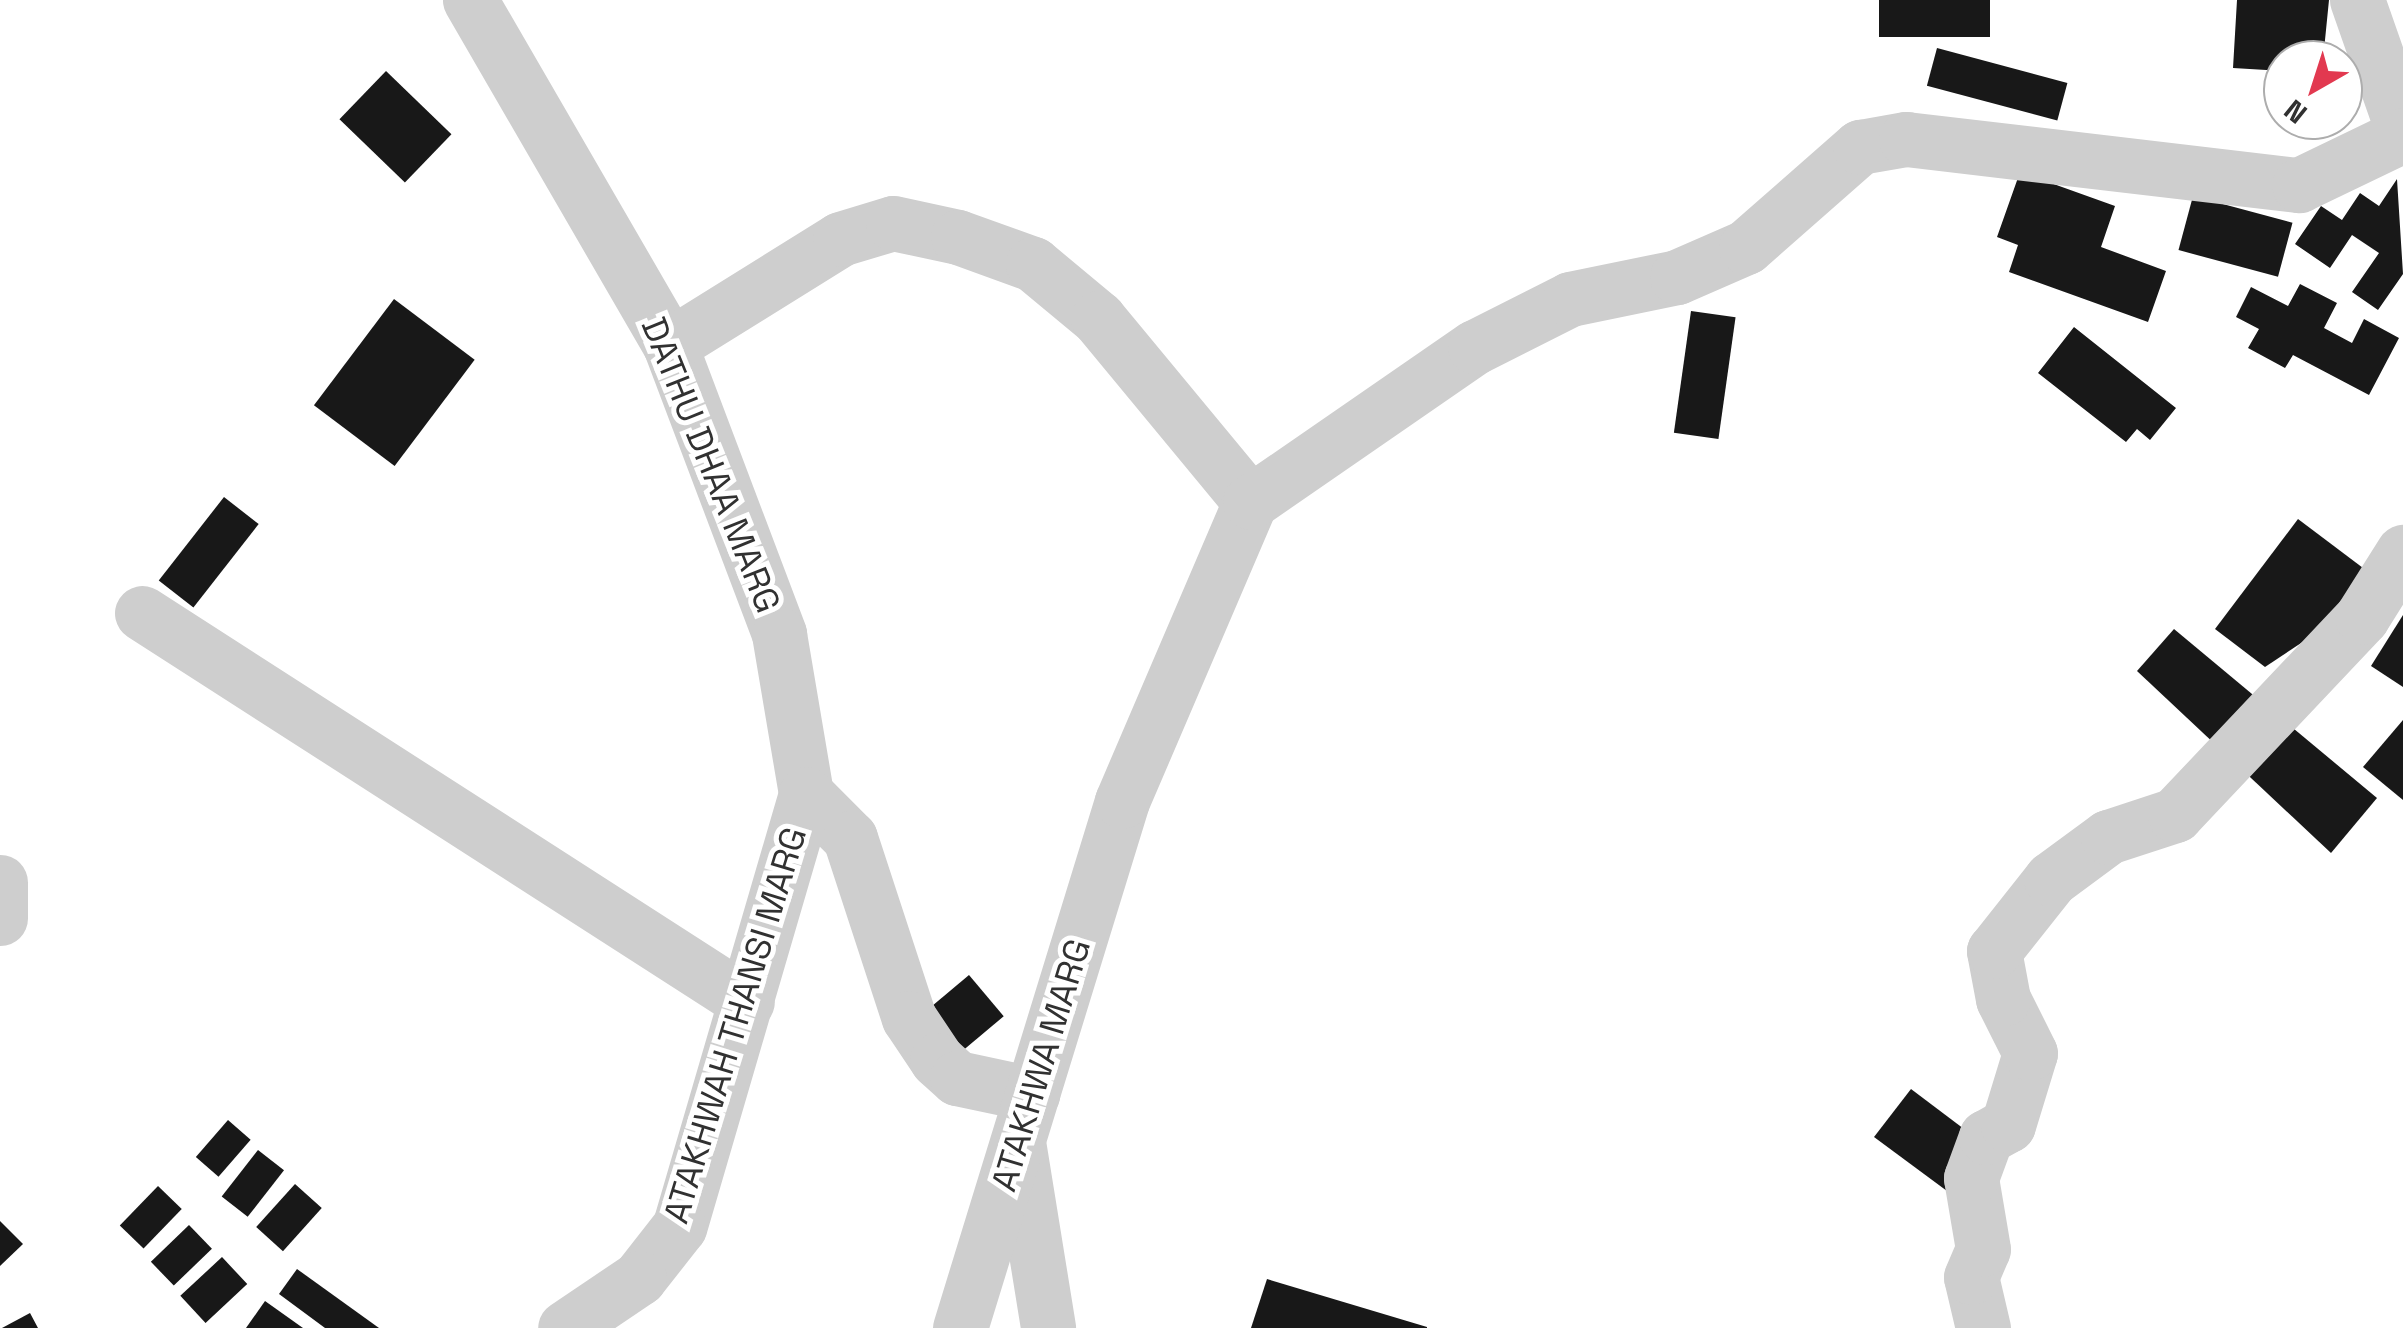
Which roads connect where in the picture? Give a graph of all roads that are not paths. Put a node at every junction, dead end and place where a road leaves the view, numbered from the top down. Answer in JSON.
{"nodes":[{"id":1,"x":470,"y":0,"type":"edge"},
{"id":2,"x":2357,"y":0,"type":"edge"},
{"id":3,"x":2403,"y":133,"type":"edge"},
{"id":4,"x":670,"y":345,"type":"junction"},
{"id":5,"x":1250,"y":502,"type":"junction"},
{"id":6,"x":2403,"y":552,"type":"edge"},
{"id":7,"x":142,"y":614,"type":"dead end"},
{"id":8,"x":806,"y":794,"type":"junction"},
{"id":9,"x":0,"y":882,"type":"edge"},
{"id":10,"x":0,"y":918,"type":"edge"},
{"id":11,"x":747,"y":1002,"type":"junction"},
{"id":12,"x":1025,"y":1117,"type":"junction"},
{"id":13,"x":565,"y":1328,"type":"edge"},
{"id":14,"x":960,"y":1328,"type":"edge"},
{"id":15,"x":1048,"y":1328,"type":"edge"},
{"id":16,"x":1983,"y":1328,"type":"edge"}],
"edges":[{"from":1,"to":4,"type":"street","name":"DATHU DHAA MARG"},
{"from":2,"to":3,"type":"street"},
{"from":3,"to":5,"type":"street"},
{"from":4,"to":5,"type":"street"},
{"from":4,"to":8,"type":"street","name":"DATHU DHAA MARG"},
{"from":5,"to":12,"type":"street","name":"ATAKHWA MARG"},
{"from":6,"to":16,"type":"street"},
{"from":7,"to":11,"type":"street"},
{"from":8,"to":11,"type":"street","name":"ATAKHWAH THANSI MARG"},
{"from":8,"to":12,"type":"street"},
{"from":9,"to":10,"type":"street"},
{"from":11,"to":13,"type":"street","name":"ATAKHWAH THANSI MARG"},
{"from":12,"to":14,"type":"street","name":"ATAKHWA MARG"},
{"from":12,"to":15,"type":"street"}]}
